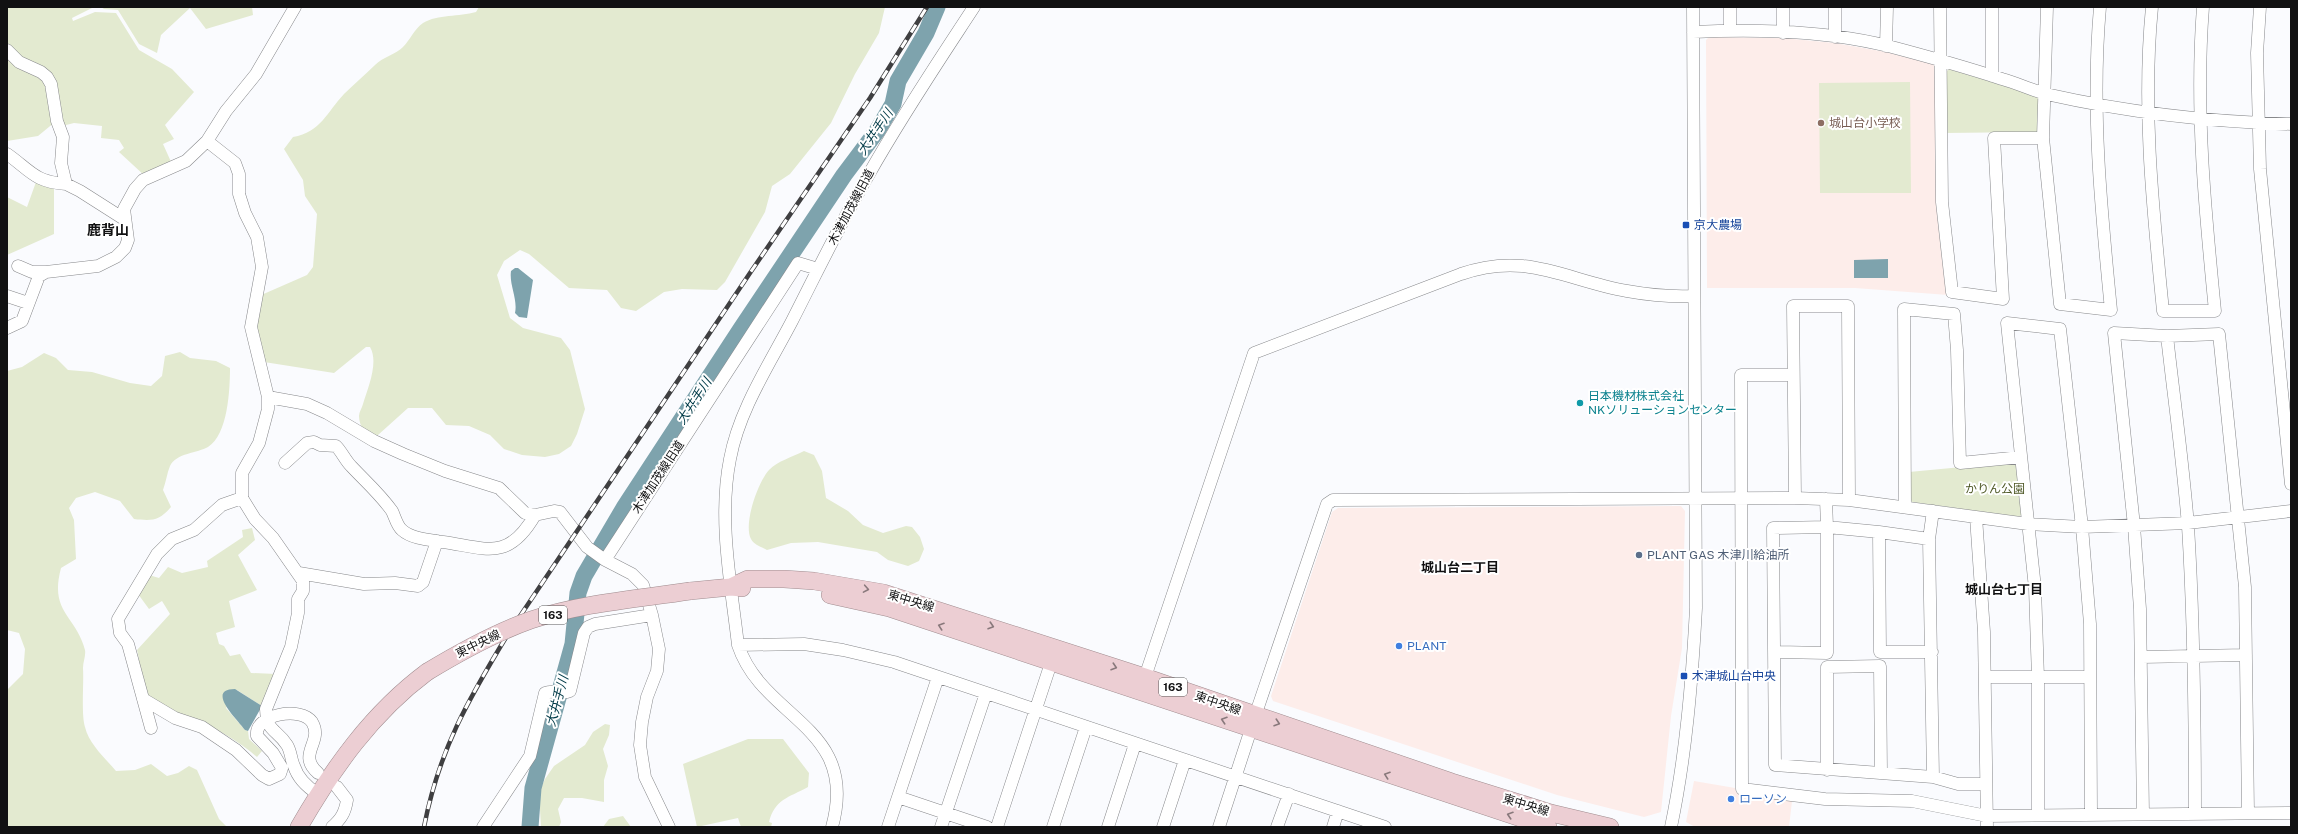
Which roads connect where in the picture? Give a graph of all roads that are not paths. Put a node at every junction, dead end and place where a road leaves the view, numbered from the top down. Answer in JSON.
{"nodes":[{"id":1,"x":295,"y":7,"type":"edge"},
{"id":2,"x":974,"y":7,"type":"edge"},
{"id":3,"x":1693,"y":7,"type":"edge"},
{"id":4,"x":1730,"y":7,"type":"edge"},
{"id":5,"x":1783,"y":7,"type":"edge"},
{"id":6,"x":1835,"y":7,"type":"edge"},
{"id":7,"x":1887,"y":7,"type":"edge"},
{"id":8,"x":1940,"y":7,"type":"edge"},
{"id":9,"x":1992,"y":7,"type":"edge"},
{"id":10,"x":2047,"y":7,"type":"edge"},
{"id":11,"x":2100,"y":7,"type":"edge"},
{"id":12,"x":2152,"y":7,"type":"edge"},
{"id":13,"x":2203,"y":7,"type":"edge"},
{"id":14,"x":2260,"y":7,"type":"edge"},
{"id":15,"x":1730,"y":31,"type":"junction"},
{"id":16,"x":1693,"y":32,"type":"junction"},
{"id":17,"x":1783,"y":33,"type":"junction"},
{"id":18,"x":1836,"y":37,"type":"junction"},
{"id":19,"x":1886,"y":46,"type":"junction"},
{"id":20,"x":7,"y":50,"type":"edge"},
{"id":21,"x":1940,"y":61,"type":"junction"},
{"id":22,"x":1992,"y":76,"type":"junction"},
{"id":23,"x":2044,"y":93,"type":"junction"},
{"id":24,"x":2097,"y":104,"type":"junction"},
{"id":25,"x":2148,"y":112,"type":"junction"},
{"id":26,"x":2201,"y":120,"type":"junction"},
{"id":27,"x":2259,"y":124,"type":"junction"},
{"id":28,"x":2291,"y":124,"type":"edge"},
{"id":29,"x":2043,"y":138,"type":"junction"},
{"id":30,"x":207,"y":141,"type":"junction"},
{"id":31,"x":7,"y":154,"type":"edge"},
{"id":32,"x":66,"y":184,"type":"junction"},
{"id":33,"x":124,"y":219,"type":"junction"},
{"id":34,"x":18,"y":266,"type":"dead end"},
{"id":35,"x":818,"y":269,"type":"junction"},
{"id":36,"x":46,"y":272,"type":"junction"},
{"id":37,"x":7,"y":296,"type":"edge"},
{"id":38,"x":1694,"y":296,"type":"junction"},
{"id":39,"x":28,"y":303,"type":"junction"},
{"id":40,"x":7,"y":328,"type":"edge"},
{"id":41,"x":2167,"y":336,"type":"junction"},
{"id":42,"x":1793,"y":375,"type":"junction"},
{"id":43,"x":268,"y":397,"type":"junction"},
{"id":44,"x":2021,"y":457,"type":"junction"},
{"id":45,"x":285,"y":463,"type":"dead end"},
{"id":46,"x":2291,"y":484,"type":"edge"},
{"id":47,"x":242,"y":498,"type":"junction"},
{"id":48,"x":1696,"y":498,"type":"junction"},
{"id":49,"x":1742,"y":498,"type":"junction"},
{"id":50,"x":1794,"y":498,"type":"junction"},
{"id":51,"x":1826,"y":499,"type":"junction"},
{"id":52,"x":1849,"y":500,"type":"junction"},
{"id":53,"x":1904,"y":507,"type":"junction"},
{"id":54,"x":1933,"y":511,"type":"junction"},
{"id":55,"x":2291,"y":511,"type":"edge"},
{"id":56,"x":535,"y":515,"type":"junction"},
{"id":57,"x":1976,"y":518,"type":"junction"},
{"id":58,"x":2238,"y":518,"type":"junction"},
{"id":59,"x":2188,"y":523,"type":"junction"},
{"id":60,"x":2028,"y":524,"type":"junction"},
{"id":61,"x":2134,"y":526,"type":"junction"},
{"id":62,"x":1827,"y":527,"type":"junction"},
{"id":63,"x":2082,"y":527,"type":"junction"},
{"id":64,"x":1879,"y":532,"type":"junction"},
{"id":65,"x":1929,"y":539,"type":"junction"},
{"id":66,"x":438,"y":541,"type":"junction"},
{"id":67,"x":605,"y":560,"type":"junction"},
{"id":68,"x":299,"y":573,"type":"junction"},
{"id":69,"x":319,"y":576,"type":"junction"},
{"id":70,"x":732,"y":587,"type":"junction"},
{"id":71,"x":301,"y":594,"type":"junction"},
{"id":72,"x":652,"y":615,"type":"junction"},
{"id":73,"x":738,"y":645,"type":"junction"},
{"id":74,"x":1774,"y":652,"type":"junction"},
{"id":75,"x":1932,"y":652,"type":"junction"},
{"id":76,"x":2246,"y":655,"type":"junction"},
{"id":77,"x":2142,"y":657,"type":"junction"},
{"id":78,"x":2195,"y":658,"type":"junction"},
{"id":79,"x":1051,"y":662,"type":"junction"},
{"id":80,"x":938,"y":677,"type":"junction"},
{"id":81,"x":1145,"y":677,"type":"junction"},
{"id":82,"x":1985,"y":677,"type":"junction"},
{"id":83,"x":2090,"y":677,"type":"junction"},
{"id":84,"x":2038,"y":678,"type":"junction"},
{"id":85,"x":986,"y":693,"type":"junction"},
{"id":86,"x":143,"y":699,"type":"junction"},
{"id":87,"x":1034,"y":710,"type":"junction"},
{"id":88,"x":267,"y":720,"type":"junction"},
{"id":89,"x":1253,"y":722,"type":"junction"},
{"id":90,"x":1086,"y":727,"type":"junction"},
{"id":91,"x":151,"y":728,"type":"dead end"},
{"id":92,"x":1135,"y":744,"type":"junction"},
{"id":93,"x":1185,"y":760,"type":"junction"},
{"id":94,"x":1827,"y":770,"type":"junction"},
{"id":95,"x":318,"y":773,"type":"dead end"},
{"id":96,"x":1881,"y":773,"type":"junction"},
{"id":97,"x":1235,"y":777,"type":"junction"},
{"id":98,"x":1933,"y":777,"type":"junction"},
{"id":99,"x":1986,"y":784,"type":"junction"},
{"id":100,"x":337,"y":787,"type":"dead end"},
{"id":101,"x":318,"y":794,"type":"junction"},
{"id":102,"x":1289,"y":794,"type":"junction"},
{"id":103,"x":898,"y":797,"type":"junction"},
{"id":104,"x":1338,"y":810,"type":"junction"},
{"id":105,"x":2248,"y":812,"type":"junction"},
{"id":106,"x":946,"y":813,"type":"junction"},
{"id":107,"x":2291,"y":813,"type":"edge"},
{"id":108,"x":2091,"y":814,"type":"junction"},
{"id":109,"x":2143,"y":814,"type":"junction"},
{"id":110,"x":2195,"y":814,"type":"junction"},
{"id":111,"x":2038,"y":815,"type":"junction"},
{"id":112,"x":1987,"y":822,"type":"edge"},
{"id":113,"x":1371,"y":825,"type":"edge"},
{"id":114,"x":299,"y":827,"type":"edge"},
{"id":115,"x":332,"y":827,"type":"edge"},
{"id":116,"x":483,"y":827,"type":"edge"},
{"id":117,"x":669,"y":827,"type":"edge"},
{"id":118,"x":832,"y":827,"type":"edge"},
{"id":119,"x":888,"y":827,"type":"edge"},
{"id":120,"x":941,"y":827,"type":"edge"},
{"id":121,"x":987,"y":827,"type":"edge"},
{"id":122,"x":997,"y":827,"type":"edge"},
{"id":123,"x":1053,"y":827,"type":"edge"},
{"id":124,"x":1108,"y":827,"type":"edge"},
{"id":125,"x":1163,"y":827,"type":"edge"},
{"id":126,"x":1219,"y":827,"type":"edge"},
{"id":127,"x":1278,"y":827,"type":"edge"},
{"id":128,"x":1333,"y":827,"type":"edge"},
{"id":129,"x":1385,"y":827,"type":"edge"},
{"id":130,"x":1548,"y":827,"type":"edge"},
{"id":131,"x":1610,"y":827,"type":"edge"},
{"id":132,"x":1671,"y":827,"type":"edge"}],
"edges":[{"from":1,"to":30,"type":"street"},
{"from":2,"to":35,"type":"street","name":"木津加茂線旧道"},
{"from":3,"to":16,"type":"street"},
{"from":4,"to":15,"type":"street"},
{"from":5,"to":17,"type":"street"},
{"from":6,"to":18,"type":"street"},
{"from":7,"to":19,"type":"street"},
{"from":8,"to":21,"type":"street"},
{"from":9,"to":22,"type":"street"},
{"from":10,"to":23,"type":"street"},
{"from":11,"to":24,"type":"street"},
{"from":12,"to":25,"type":"street"},
{"from":13,"to":26,"type":"street"},
{"from":14,"to":27,"type":"street"},
{"from":15,"to":16,"type":"street"},
{"from":15,"to":17,"type":"street"},
{"from":16,"to":38,"type":"street"},
{"from":17,"to":18,"type":"street"},
{"from":18,"to":19,"type":"street"},
{"from":19,"to":21,"type":"street"},
{"from":20,"to":32,"type":"street"},
{"from":21,"to":22,"type":"street"},
{"from":21,"to":29,"type":"street"},
{"from":22,"to":23,"type":"street"},
{"from":23,"to":24,"type":"street"},
{"from":23,"to":29,"type":"street"},
{"from":24,"to":25,"type":"street"},
{"from":24,"to":29,"type":"street"},
{"from":25,"to":26,"type":"street"},
{"from":25,"to":26,"type":"street"},
{"from":26,"to":27,"type":"street"},
{"from":27,"to":28,"type":"street"},
{"from":27,"to":46,"type":"street"},
{"from":30,"to":33,"type":"street"},
{"from":30,"to":43,"type":"street"},
{"from":31,"to":32,"type":"street"},
{"from":32,"to":33,"type":"street"},
{"from":33,"to":36,"type":"street"},
{"from":34,"to":36,"type":"street"},
{"from":35,"to":67,"type":"street","name":"木津加茂線旧道"},
{"from":35,"to":70,"type":"street"},
{"from":36,"to":39,"type":"street"},
{"from":37,"to":39,"type":"street"},
{"from":38,"to":48,"type":"street"},
{"from":38,"to":81,"type":"street"},
{"from":39,"to":40,"type":"street"},
{"from":41,"to":58,"type":"street"},
{"from":41,"to":59,"type":"street"},
{"from":41,"to":61,"type":"street"},
{"from":42,"to":49,"type":"street"},
{"from":42,"to":50,"type":"street"},
{"from":42,"to":52,"type":"street"},
{"from":43,"to":47,"type":"street"},
{"from":43,"to":56,"type":"street"},
{"from":44,"to":53,"type":"street"},
{"from":44,"to":60,"type":"street"},
{"from":44,"to":63,"type":"street"},
{"from":45,"to":66,"type":"street"},
{"from":47,"to":68,"type":"street"},
{"from":47,"to":86,"type":"street"},
{"from":48,"to":49,"type":"street"},
{"from":48,"to":89,"type":"street"},
{"from":48,"to":132,"type":"street"},
{"from":49,"to":50,"type":"street"},
{"from":49,"to":112,"type":"street"},
{"from":50,"to":51,"type":"street"},
{"from":51,"to":52,"type":"street"},
{"from":51,"to":62,"type":"street"},
{"from":52,"to":53,"type":"street"},
{"from":53,"to":54,"type":"street"},
{"from":54,"to":57,"type":"street"},
{"from":54,"to":65,"type":"street"},
{"from":55,"to":58,"type":"street"},
{"from":56,"to":66,"type":"street"},
{"from":56,"to":67,"type":"street"},
{"from":57,"to":60,"type":"street"},
{"from":57,"to":82,"type":"street"},
{"from":58,"to":59,"type":"street"},
{"from":58,"to":76,"type":"street"},
{"from":59,"to":61,"type":"street"},
{"from":59,"to":78,"type":"street"},
{"from":60,"to":63,"type":"street"},
{"from":60,"to":84,"type":"street"},
{"from":61,"to":63,"type":"street"},
{"from":61,"to":77,"type":"street"},
{"from":62,"to":64,"type":"street"},
{"from":62,"to":74,"type":"street"},
{"from":62,"to":74,"type":"street"},
{"from":63,"to":83,"type":"street"},
{"from":64,"to":65,"type":"street"},
{"from":64,"to":75,"type":"street"},
{"from":65,"to":75,"type":"street"},
{"from":66,"to":69,"type":"street"},
{"from":67,"to":72,"type":"street"},
{"from":68,"to":69,"type":"street"},
{"from":68,"to":71,"type":"street"},
{"from":69,"to":71,"type":"street"},
{"from":70,"to":73,"type":"street"},
{"from":79,"to":70,"type":"highway","name":"東中央線","number":"163","one_way":true},
{"from":70,"to":81,"type":"highway","name":"東中央線","number":"163","one_way":true},
{"from":70,"to":101,"type":"highway","name":"東中央線","number":"163","bridge":true},
{"from":71,"to":88,"type":"street"},
{"from":72,"to":116,"type":"street"},
{"from":72,"to":117,"type":"street"},
{"from":73,"to":80,"type":"street"},
{"from":73,"to":118,"type":"street"},
{"from":74,"to":94,"type":"street"},
{"from":75,"to":98,"type":"street"},
{"from":76,"to":78,"type":"street"},
{"from":76,"to":105,"type":"street"},
{"from":77,"to":78,"type":"street"},
{"from":77,"to":109,"type":"street"},
{"from":78,"to":110,"type":"street"},
{"from":79,"to":87,"type":"street"},
{"from":89,"to":79,"type":"highway","name":"東中央線","number":"163","one_way":true},
{"from":80,"to":85,"type":"street"},
{"from":80,"to":103,"type":"street"},
{"from":81,"to":89,"type":"highway","name":"東中央線","number":"163"},
{"from":82,"to":84,"type":"street"},
{"from":82,"to":99,"type":"street"},
{"from":83,"to":84,"type":"street"},
{"from":83,"to":108,"type":"street"},
{"from":84,"to":111,"type":"street"},
{"from":85,"to":87,"type":"street"},
{"from":85,"to":106,"type":"street"},
{"from":86,"to":88,"type":"street"},
{"from":86,"to":91,"type":"street"},
{"from":87,"to":90,"type":"street"},
{"from":87,"to":122,"type":"street"},
{"from":88,"to":95,"type":"street"},
{"from":88,"to":101,"type":"street"},
{"from":89,"to":97,"type":"street"},
{"from":130,"to":89,"type":"highway","name":"東中央線","number":"163","one_way":true},
{"from":89,"to":131,"type":"highway","name":"東中央線","number":"163","one_way":true},
{"from":90,"to":92,"type":"street"},
{"from":90,"to":123,"type":"street"},
{"from":92,"to":93,"type":"street"},
{"from":92,"to":124,"type":"street"},
{"from":93,"to":97,"type":"street"},
{"from":93,"to":125,"type":"street"},
{"from":94,"to":96,"type":"street"},
{"from":94,"to":96,"type":"street"},
{"from":96,"to":98,"type":"street"},
{"from":97,"to":102,"type":"street"},
{"from":97,"to":126,"type":"street"},
{"from":98,"to":99,"type":"street"},
{"from":99,"to":112,"type":"street"},
{"from":100,"to":115,"type":"street"},
{"from":101,"to":114,"type":"highway","name":"東中央線","number":"163"},
{"from":102,"to":104,"type":"street"},
{"from":102,"to":127,"type":"street"},
{"from":103,"to":106,"type":"street"},
{"from":103,"to":119,"type":"street"},
{"from":104,"to":113,"type":"street"},
{"from":104,"to":128,"type":"street"},
{"from":105,"to":107,"type":"street"},
{"from":105,"to":110,"type":"street"},
{"from":106,"to":120,"type":"street"},
{"from":106,"to":121,"type":"street"},
{"from":108,"to":109,"type":"street"},
{"from":108,"to":111,"type":"street"},
{"from":109,"to":110,"type":"street"},
{"from":111,"to":112,"type":"street"},
{"from":113,"to":129,"type":"street"}]}
